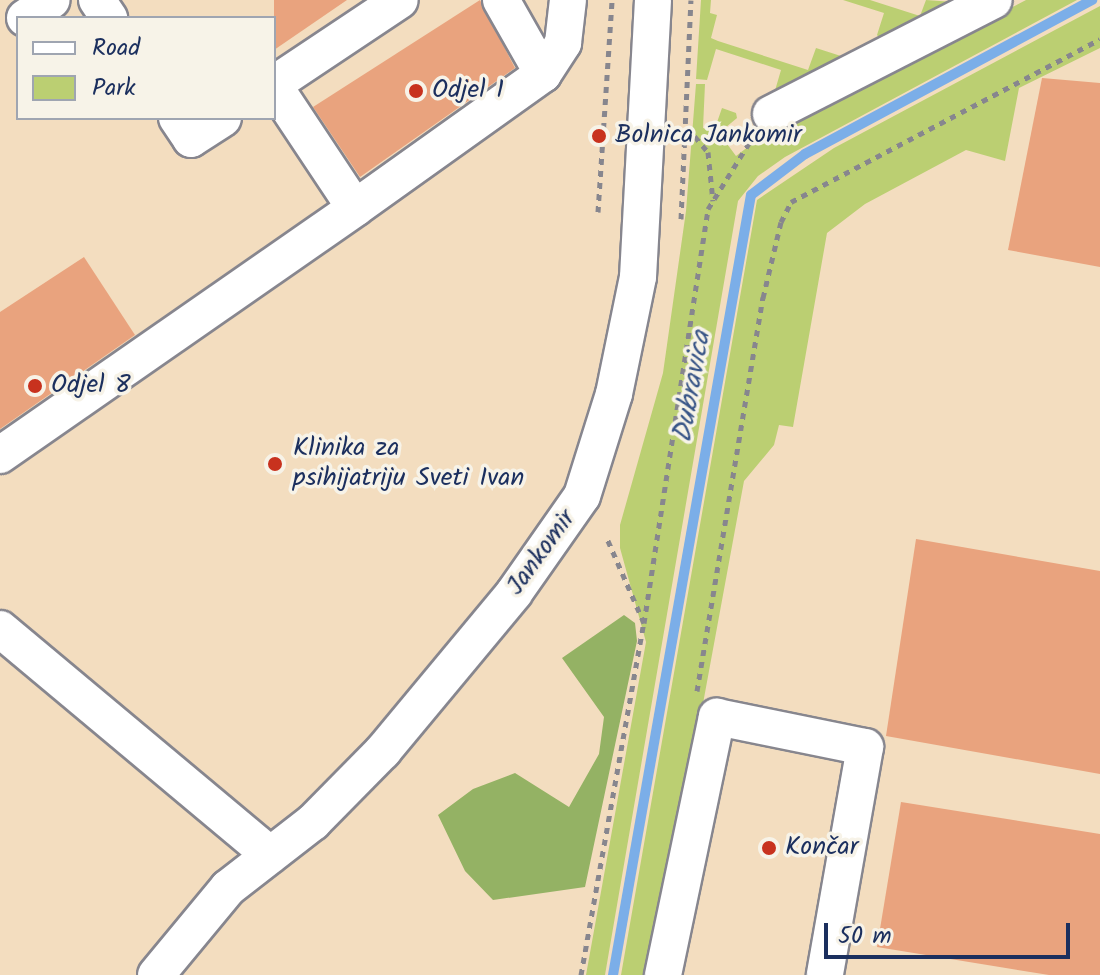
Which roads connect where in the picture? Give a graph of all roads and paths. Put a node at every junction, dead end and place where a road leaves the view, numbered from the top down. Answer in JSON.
{"nodes":[{"id":1,"x":52,"y":0,"type":"edge"},
{"id":2,"x":400,"y":0,"type":"edge"},
{"id":3,"x":501,"y":0,"type":"edge"},
{"id":4,"x":568,"y":0,"type":"edge"},
{"id":5,"x":612,"y":0,"type":"edge"},
{"id":6,"x":653,"y":0,"type":"edge"},
{"id":7,"x":691,"y":0,"type":"edge"},
{"id":8,"x":994,"y":0,"type":"edge"},
{"id":9,"x":28,"y":16,"type":"edge"},
{"id":10,"x":1100,"y":39,"type":"edge"},
{"id":11,"x":543,"y":74,"type":"junction"},
{"id":12,"x":276,"y":84,"type":"edge"},
{"id":13,"x":276,"y":88,"type":"edge"},
{"id":14,"x":771,"y":114,"type":"joint"},
{"id":15,"x":178,"y":120,"type":"edge"},
{"id":16,"x":220,"y":120,"type":"edge"},
{"id":17,"x":686,"y":127,"type":"junction"},
{"id":18,"x":713,"y":202,"type":"junction"},
{"id":19,"x":355,"y":208,"type":"junction"},
{"id":20,"x":598,"y":212,"type":"dead end"},
{"id":21,"x":681,"y":219,"type":"dead end"},
{"id":22,"x":0,"y":455,"type":"edge"},
{"id":23,"x":606,"y":536,"type":"dead end"},
{"id":24,"x":644,"y":623,"type":"junction"},
{"id":25,"x":0,"y":629,"type":"edge"},
{"id":26,"x":706,"y":711,"type":"junction"},
{"id":27,"x":270,"y":855,"type":"junction"},
{"id":28,"x":156,"y":975,"type":"edge"},
{"id":29,"x":581,"y":975,"type":"edge"},
{"id":30,"x":663,"y":975,"type":"edge"},
{"id":31,"x":825,"y":975,"type":"edge"}],
"edges":[{"from":1,"to":9,"type":"street"},
{"from":2,"to":12,"type":"street"},
{"from":3,"to":11,"type":"street"},
{"from":4,"to":11,"type":"street"},
{"from":5,"to":20,"type":"path"},
{"from":6,"to":27,"type":"street","name":"Jankomir"},
{"from":7,"to":17,"type":"path"},
{"from":8,"to":14,"type":"street"},
{"from":10,"to":26,"type":"path"},
{"from":11,"to":19,"type":"street"},
{"from":13,"to":19,"type":"street"},
{"from":14,"to":18,"type":"path"},
{"from":15,"to":16,"type":"street"},
{"from":17,"to":18,"type":"path"},
{"from":17,"to":21,"type":"path"},
{"from":18,"to":24,"type":"path"},
{"from":19,"to":22,"type":"street"},
{"from":23,"to":24,"type":"path"},
{"from":24,"to":29,"type":"path"},
{"from":25,"to":27,"type":"street"},
{"from":26,"to":30,"type":"street"},
{"from":26,"to":31,"type":"street"},
{"from":27,"to":28,"type":"street","name":"Jankomir"}]}
